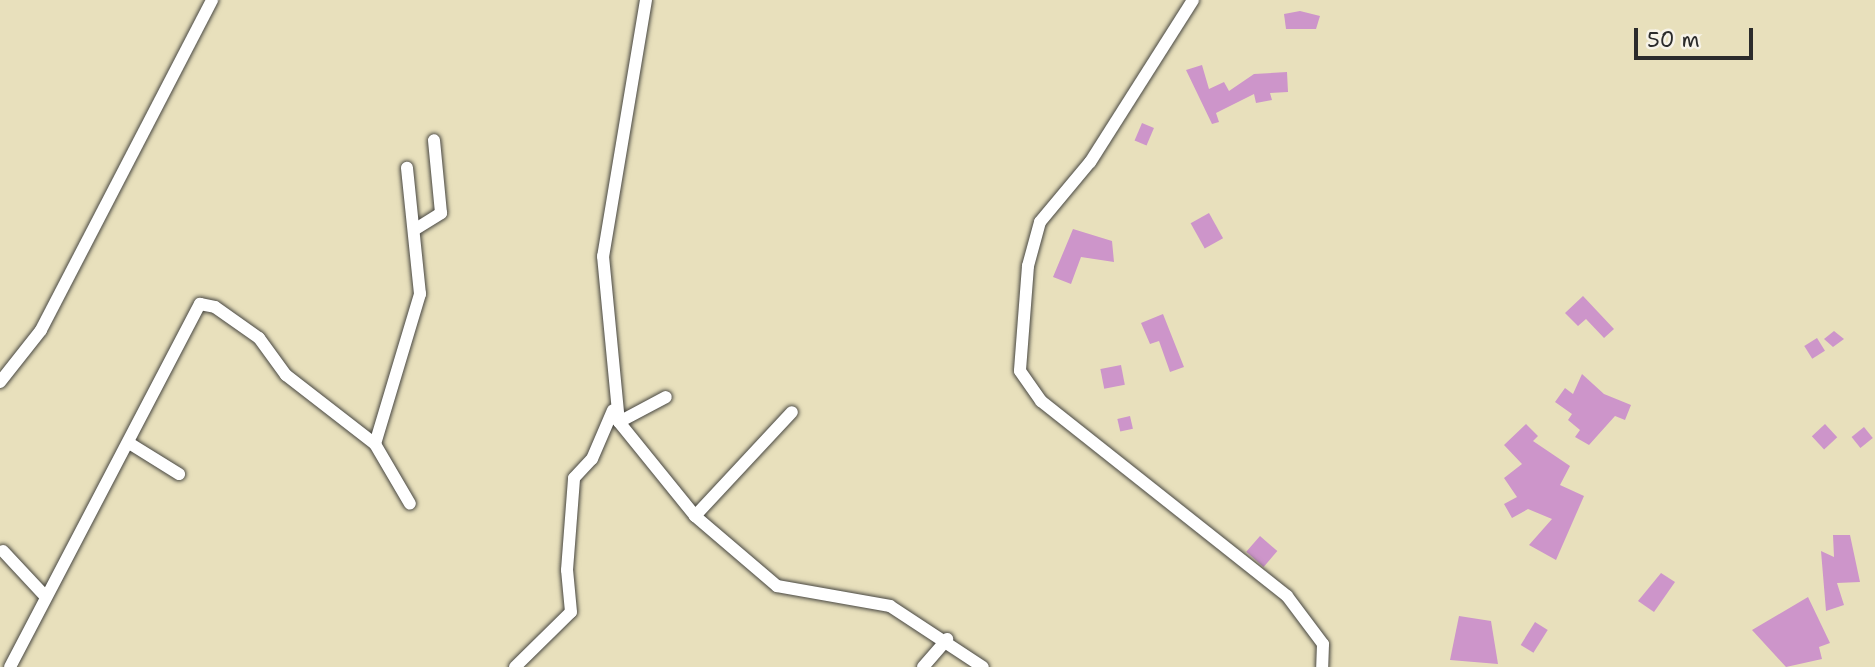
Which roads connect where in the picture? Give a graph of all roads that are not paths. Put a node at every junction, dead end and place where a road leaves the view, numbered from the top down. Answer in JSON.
{"nodes":[{"id":1,"x":212,"y":0,"type":"edge"},
{"id":2,"x":646,"y":0,"type":"edge"},
{"id":3,"x":1193,"y":0,"type":"edge"},
{"id":4,"x":434,"y":140,"type":"dead end"},
{"id":5,"x":407,"y":168,"type":"dead end"},
{"id":6,"x":414,"y":230,"type":"junction"},
{"id":7,"x":0,"y":382,"type":"edge"},
{"id":8,"x":666,"y":397,"type":"dead end"},
{"id":9,"x":792,"y":412,"type":"dead end"},
{"id":10,"x":616,"y":416,"type":"junction"},
{"id":11,"x":129,"y":443,"type":"junction"},
{"id":12,"x":375,"y":444,"type":"junction"},
{"id":13,"x":179,"y":474,"type":"dead end"},
{"id":14,"x":410,"y":504,"type":"dead end"},
{"id":15,"x":695,"y":516,"type":"junction"},
{"id":16,"x":3,"y":551,"type":"dead end"},
{"id":17,"x":44,"y":595,"type":"junction"},
{"id":18,"x":947,"y":639,"type":"junction"},
{"id":19,"x":10,"y":667,"type":"edge"},
{"id":20,"x":515,"y":667,"type":"edge"},
{"id":21,"x":923,"y":667,"type":"edge"},
{"id":22,"x":983,"y":667,"type":"edge"},
{"id":23,"x":1322,"y":667,"type":"edge"}],
"edges":[{"from":1,"to":7,"type":"street"},
{"from":2,"to":10,"type":"street"},
{"from":3,"to":23,"type":"street"},
{"from":4,"to":6,"type":"street"},
{"from":5,"to":6,"type":"street"},
{"from":6,"to":12,"type":"street"},
{"from":8,"to":10,"type":"street"},
{"from":9,"to":15,"type":"street"},
{"from":10,"to":15,"type":"street"},
{"from":10,"to":20,"type":"street"},
{"from":11,"to":12,"type":"street"},
{"from":11,"to":13,"type":"street"},
{"from":11,"to":17,"type":"street"},
{"from":12,"to":14,"type":"street"},
{"from":15,"to":18,"type":"street"},
{"from":16,"to":17,"type":"street"},
{"from":17,"to":19,"type":"street"},
{"from":18,"to":21,"type":"street"},
{"from":18,"to":22,"type":"street"}]}
